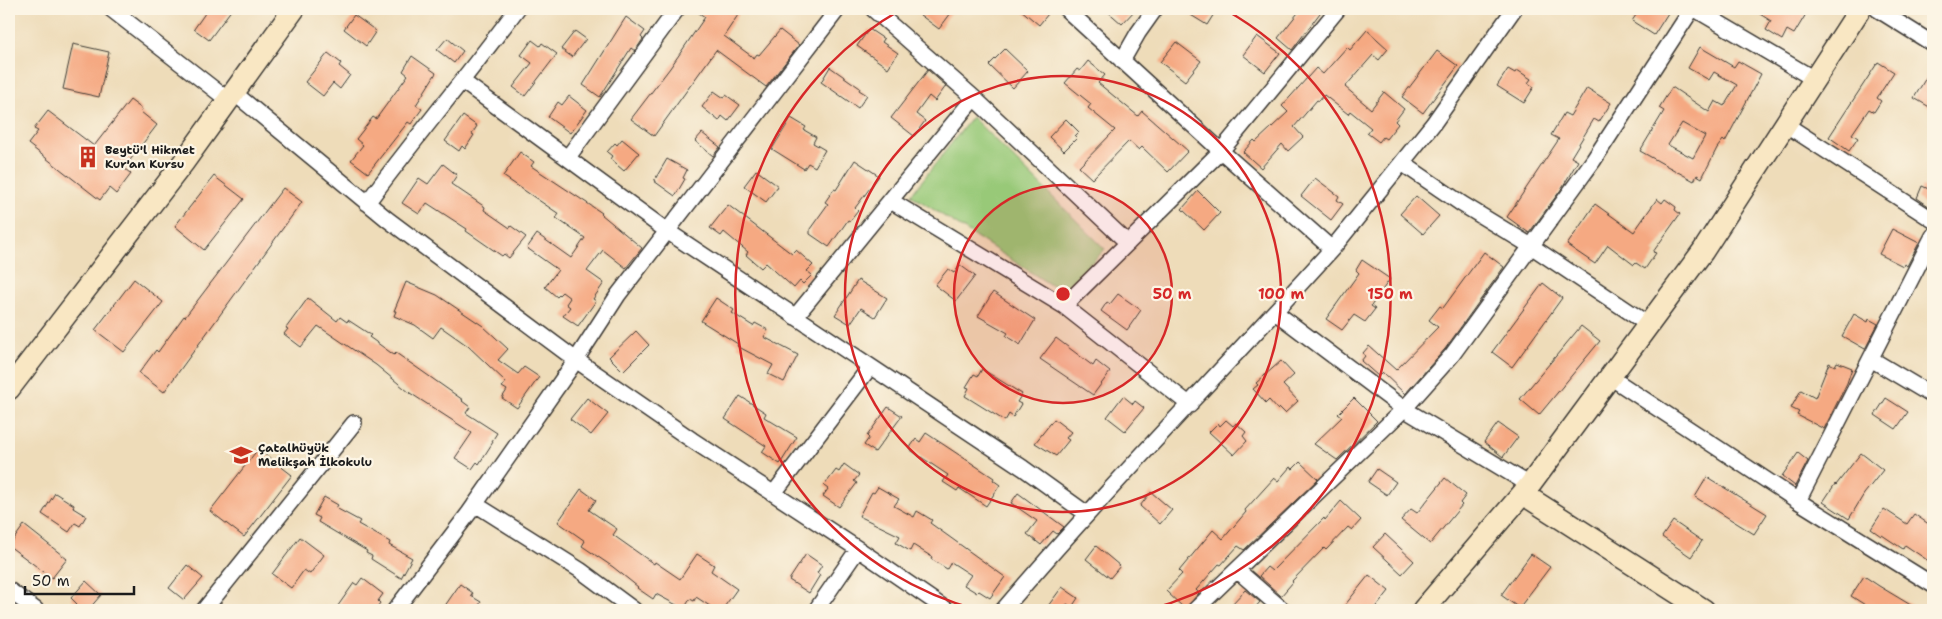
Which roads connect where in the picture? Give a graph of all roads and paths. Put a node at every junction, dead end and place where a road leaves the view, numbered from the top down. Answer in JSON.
{"nodes":[{"id":1,"x":111,"y":9,"type":"edge"},
{"id":2,"x":294,"y":9,"type":"edge"},
{"id":3,"x":517,"y":9,"type":"edge"},
{"id":4,"x":677,"y":9,"type":"edge"},
{"id":5,"x":838,"y":9,"type":"edge"},
{"id":6,"x":873,"y":9,"type":"edge"},
{"id":7,"x":1066,"y":9,"type":"edge"},
{"id":8,"x":1155,"y":9,"type":"edge"},
{"id":9,"x":1338,"y":9,"type":"edge"},
{"id":10,"x":1514,"y":9,"type":"edge"},
{"id":11,"x":1694,"y":9,"type":"edge"},
{"id":12,"x":1860,"y":9,"type":"edge"},
{"id":13,"x":1877,"y":9,"type":"edge"},
{"id":14,"x":1933,"y":44,"type":"edge"},
{"id":15,"x":1122,"y":61,"type":"junction"},
{"id":16,"x":1814,"y":79,"type":"junction"},
{"id":17,"x":462,"y":81,"type":"junction"},
{"id":18,"x":231,"y":96,"type":"junction"},
{"id":19,"x":974,"y":98,"type":"junction"},
{"id":20,"x":1785,"y":124,"type":"junction"},
{"id":21,"x":1221,"y":151,"type":"junction"},
{"id":22,"x":568,"y":157,"type":"junction"},
{"id":23,"x":1402,"y":163,"type":"junction"},
{"id":24,"x":891,"y":201,"type":"junction"},
{"id":25,"x":368,"y":203,"type":"junction"},
{"id":26,"x":1933,"y":220,"type":"edge"},
{"id":27,"x":667,"y":230,"type":"junction"},
{"id":28,"x":1933,"y":236,"type":"edge"},
{"id":29,"x":1128,"y":243,"type":"junction"},
{"id":30,"x":1532,"y":246,"type":"junction"},
{"id":31,"x":1332,"y":249,"type":"junction"},
{"id":32,"x":1064,"y":306,"type":"junction"},
{"id":33,"x":1275,"y":312,"type":"junction"},
{"id":34,"x":795,"y":316,"type":"junction"},
{"id":35,"x":1649,"y":324,"type":"junction"},
{"id":36,"x":1871,"y":359,"type":"junction"},
{"id":37,"x":576,"y":360,"type":"junction"},
{"id":38,"x":870,"y":366,"type":"junction"},
{"id":39,"x":1610,"y":376,"type":"junction"},
{"id":40,"x":9,"y":389,"type":"edge"},
{"id":41,"x":1933,"y":396,"type":"edge"},
{"id":42,"x":1190,"y":405,"type":"junction"},
{"id":43,"x":1404,"y":409,"type":"junction"},
{"id":44,"x":354,"y":423,"type":"dead end"},
{"id":45,"x":1526,"y":490,"type":"junction"},
{"id":46,"x":774,"y":493,"type":"junction"},
{"id":47,"x":1798,"y":501,"type":"junction"},
{"id":48,"x":475,"y":504,"type":"junction"},
{"id":49,"x":1087,"y":514,"type":"junction"},
{"id":50,"x":858,"y":549,"type":"junction"},
{"id":51,"x":1237,"y":570,"type":"junction"},
{"id":52,"x":1933,"y":585,"type":"edge"},
{"id":53,"x":9,"y":590,"type":"edge"},
{"id":54,"x":931,"y":606,"type":"edge"},
{"id":55,"x":36,"y":610,"type":"edge"},
{"id":56,"x":204,"y":610,"type":"edge"},
{"id":57,"x":395,"y":610,"type":"edge"},
{"id":58,"x":634,"y":610,"type":"edge"},
{"id":59,"x":816,"y":610,"type":"edge"},
{"id":60,"x":948,"y":610,"type":"edge"},
{"id":61,"x":1003,"y":610,"type":"edge"},
{"id":62,"x":1195,"y":610,"type":"edge"},
{"id":63,"x":1283,"y":610,"type":"edge"},
{"id":64,"x":1423,"y":610,"type":"edge"},
{"id":65,"x":1704,"y":610,"type":"edge"}],
"edges":[{"from":1,"to":18,"type":"street"},
{"from":2,"to":18,"type":"street"},
{"from":3,"to":17,"type":"street"},
{"from":4,"to":22,"type":"street"},
{"from":5,"to":27,"type":"street"},
{"from":6,"to":19,"type":"street"},
{"from":7,"to":15,"type":"street"},
{"from":8,"to":15,"type":"street"},
{"from":9,"to":21,"type":"street"},
{"from":10,"to":23,"type":"street"},
{"from":11,"to":16,"type":"street"},
{"from":11,"to":30,"type":"street"},
{"from":12,"to":16,"type":"street"},
{"from":13,"to":14,"type":"street"},
{"from":15,"to":21,"type":"street"},
{"from":16,"to":20,"type":"street"},
{"from":17,"to":22,"type":"street"},
{"from":17,"to":25,"type":"street"},
{"from":18,"to":25,"type":"street"},
{"from":18,"to":40,"type":"street"},
{"from":19,"to":24,"type":"street"},
{"from":19,"to":29,"type":"street"},
{"from":20,"to":26,"type":"street"},
{"from":20,"to":35,"type":"street"},
{"from":21,"to":29,"type":"street"},
{"from":21,"to":31,"type":"street"},
{"from":22,"to":27,"type":"street"},
{"from":23,"to":30,"type":"street"},
{"from":23,"to":31,"type":"street"},
{"from":24,"to":32,"type":"street"},
{"from":24,"to":34,"type":"street"},
{"from":25,"to":37,"type":"street"},
{"from":27,"to":34,"type":"street"},
{"from":27,"to":37,"type":"street"},
{"from":28,"to":36,"type":"street"},
{"from":29,"to":32,"type":"street"},
{"from":30,"to":35,"type":"street"},
{"from":30,"to":43,"type":"street"},
{"from":31,"to":33,"type":"street"},
{"from":32,"to":42,"type":"street"},
{"from":33,"to":42,"type":"street"},
{"from":33,"to":43,"type":"street"},
{"from":34,"to":38,"type":"street"},
{"from":35,"to":39,"type":"street"},
{"from":36,"to":41,"type":"street"},
{"from":36,"to":47,"type":"street"},
{"from":37,"to":46,"type":"street"},
{"from":37,"to":48,"type":"street"},
{"from":38,"to":46,"type":"street"},
{"from":38,"to":49,"type":"street"},
{"from":39,"to":45,"type":"street"},
{"from":39,"to":47,"type":"street"},
{"from":42,"to":49,"type":"street"},
{"from":43,"to":45,"type":"street"},
{"from":43,"to":51,"type":"street"},
{"from":44,"to":56,"type":"street"},
{"from":45,"to":64,"type":"street"},
{"from":45,"to":65,"type":"street"},
{"from":46,"to":50,"type":"street"},
{"from":47,"to":52,"type":"street"},
{"from":48,"to":57,"type":"street"},
{"from":48,"to":58,"type":"street"},
{"from":49,"to":61,"type":"street"},
{"from":50,"to":54,"type":"street"},
{"from":50,"to":59,"type":"street"},
{"from":51,"to":62,"type":"street"},
{"from":51,"to":63,"type":"street"},
{"from":53,"to":55,"type":"street"},
{"from":54,"to":60,"type":"street"}]}
